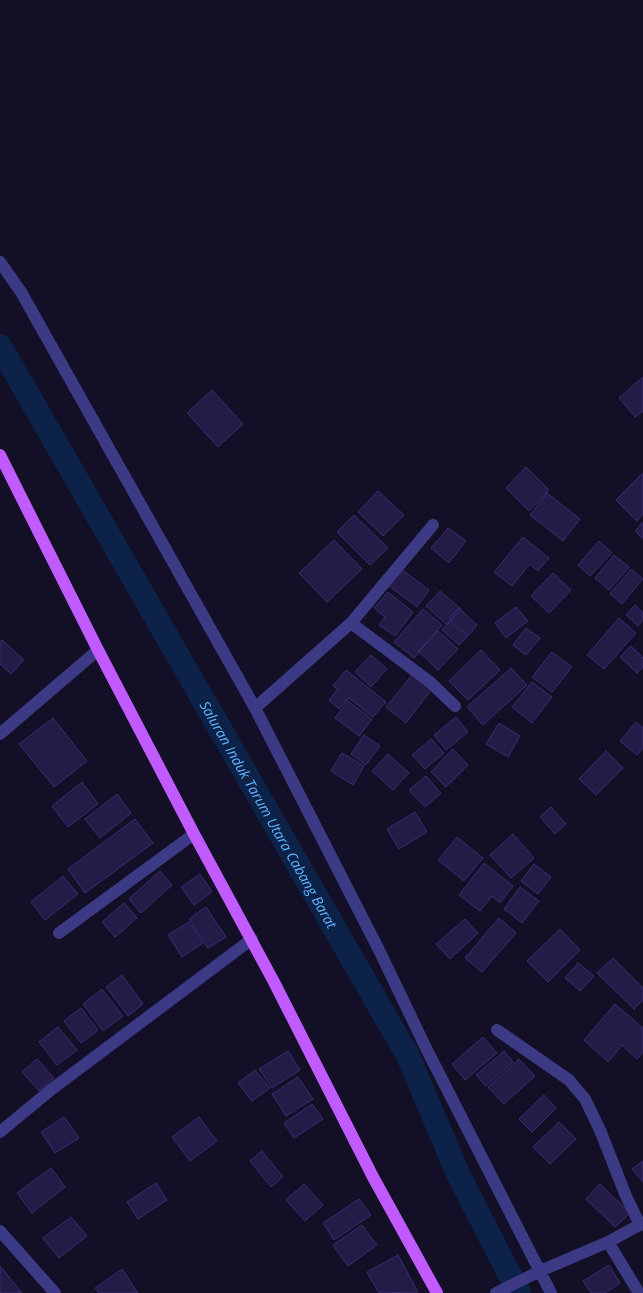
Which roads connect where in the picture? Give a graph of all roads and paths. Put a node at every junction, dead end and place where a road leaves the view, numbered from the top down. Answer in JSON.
{"nodes":[{"id":1,"x":0,"y":262,"type":"edge"},
{"id":2,"x":0,"y":455,"type":"edge"},
{"id":3,"x":433,"y":524,"type":"dead end"},
{"id":4,"x":350,"y":623,"type":"junction"},
{"id":5,"x":98,"y":650,"type":"junction"},
{"id":6,"x":455,"y":706,"type":"dead end"},
{"id":7,"x":255,"y":708,"type":"junction"},
{"id":8,"x":0,"y":734,"type":"edge"},
{"id":9,"x":194,"y":834,"type":"junction"},
{"id":10,"x":58,"y":933,"type":"dead end"},
{"id":11,"x":252,"y":940,"type":"junction"},
{"id":12,"x":497,"y":1030,"type":"dead end"},
{"id":13,"x":0,"y":1132,"type":"edge"},
{"id":14,"x":642,"y":1224,"type":"edge"},
{"id":15,"x":0,"y":1231,"type":"edge"},
{"id":16,"x":608,"y":1242,"type":"junction"},
{"id":17,"x":540,"y":1272,"type":"junction"},
{"id":18,"x":55,"y":1293,"type":"edge"},
{"id":19,"x":437,"y":1293,"type":"edge"},
{"id":20,"x":496,"y":1293,"type":"edge"},
{"id":21,"x":551,"y":1293,"type":"edge"},
{"id":22,"x":639,"y":1293,"type":"edge"}],
"edges":[{"from":1,"to":7,"type":"street"},
{"from":2,"to":5,"type":"main road"},
{"from":3,"to":4,"type":"street"},
{"from":4,"to":6,"type":"street"},
{"from":4,"to":7,"type":"street"},
{"from":5,"to":8,"type":"street"},
{"from":5,"to":9,"type":"main road"},
{"from":7,"to":17,"type":"street"},
{"from":9,"to":10,"type":"street"},
{"from":9,"to":11,"type":"main road"},
{"from":11,"to":13,"type":"street"},
{"from":11,"to":19,"type":"main road"},
{"from":12,"to":14,"type":"street"},
{"from":14,"to":16,"type":"street"},
{"from":15,"to":18,"type":"street"},
{"from":16,"to":17,"type":"street"},
{"from":16,"to":22,"type":"street"},
{"from":17,"to":20,"type":"street"},
{"from":17,"to":21,"type":"street"}]}
